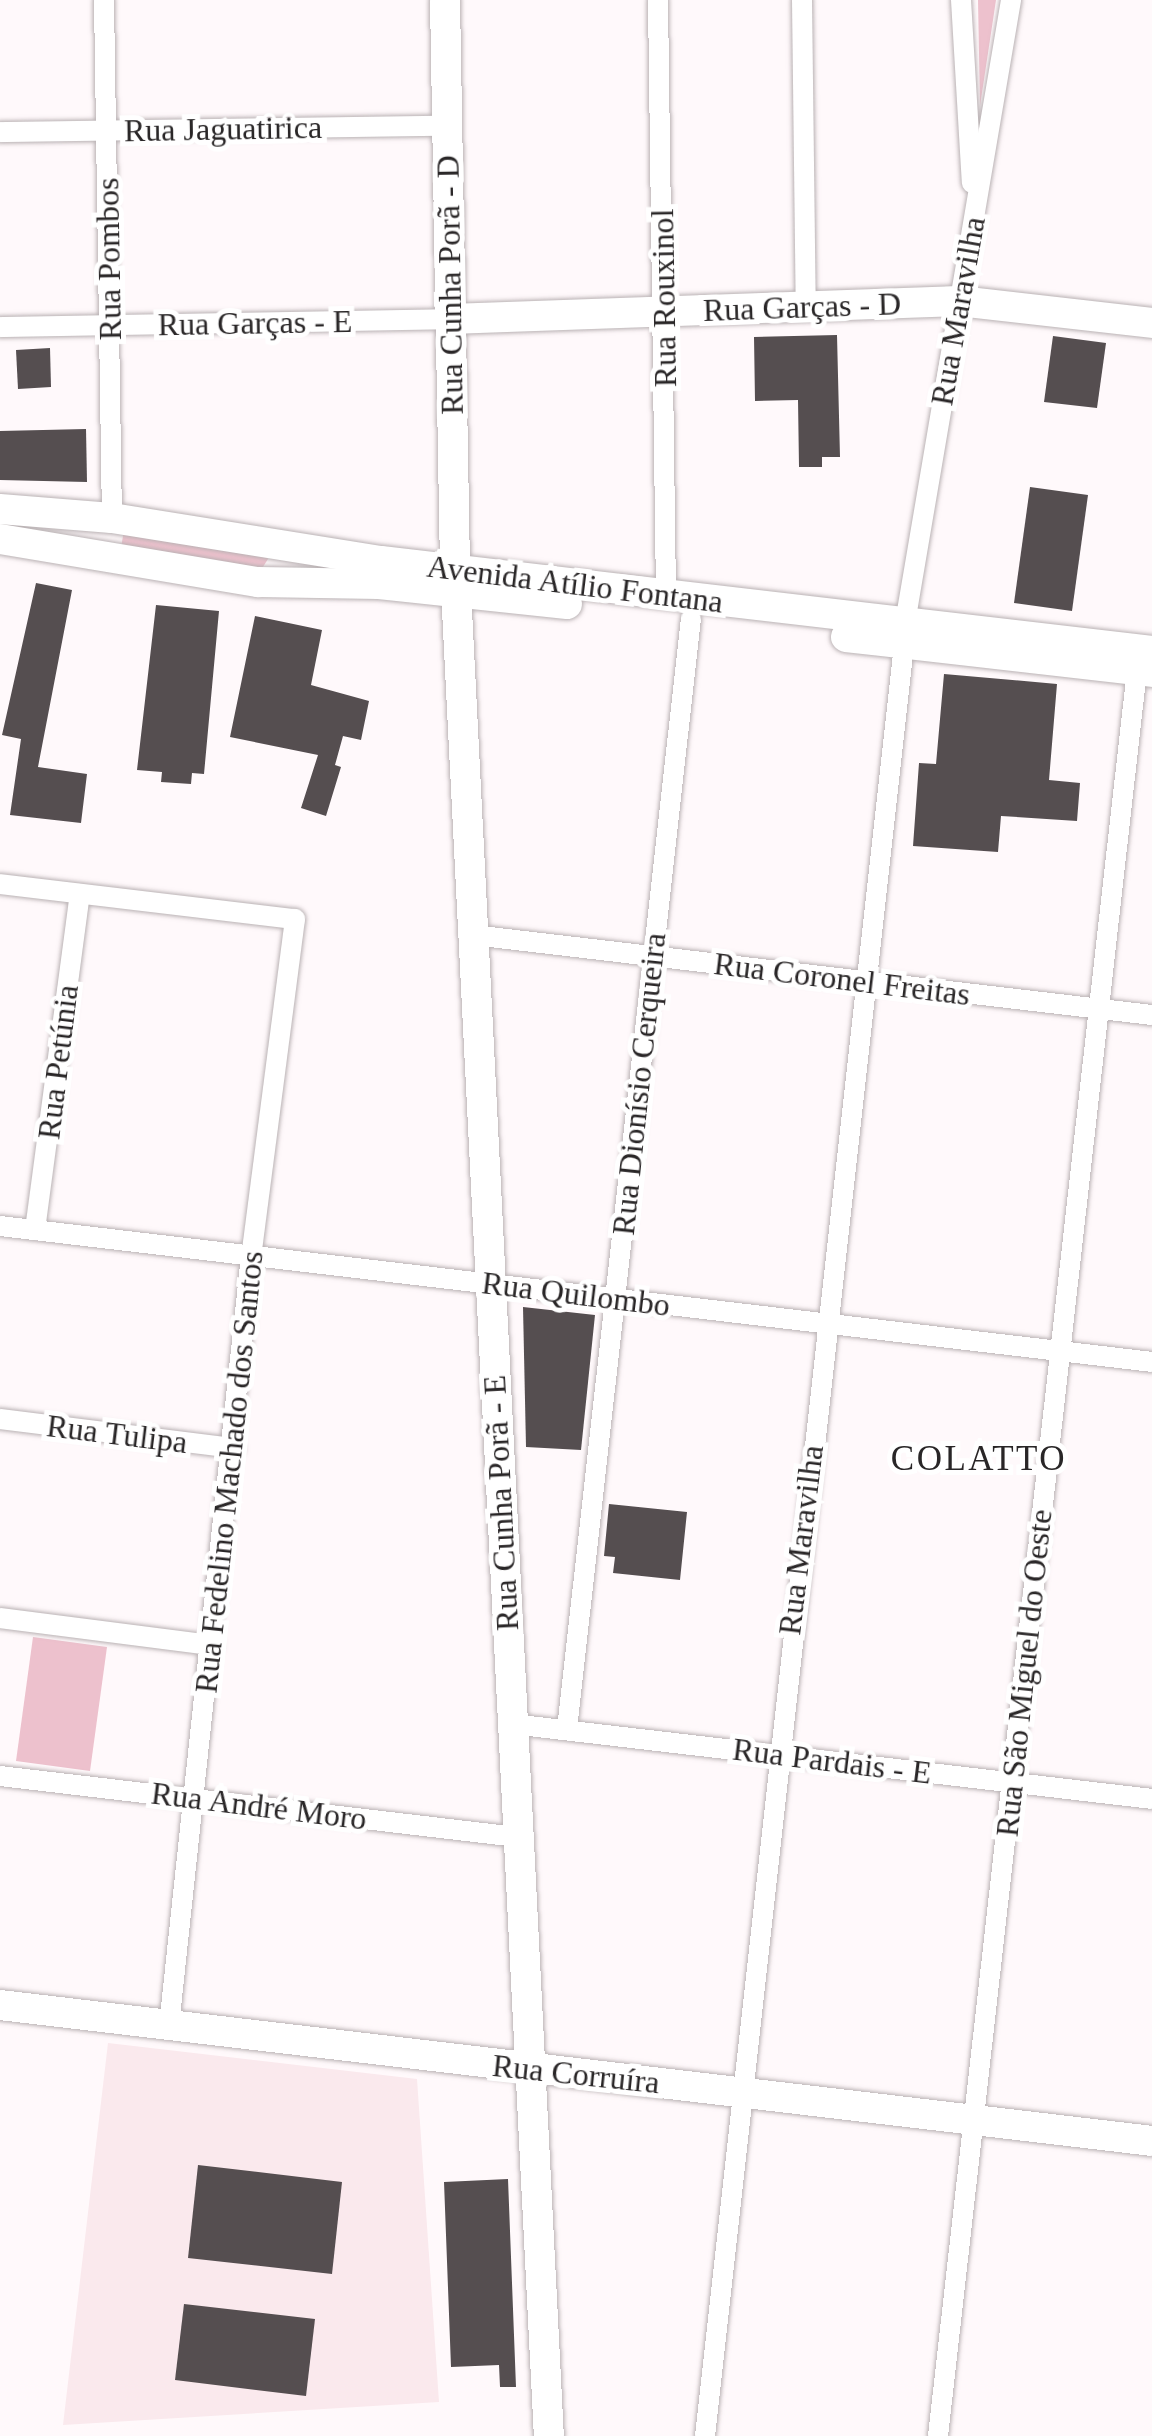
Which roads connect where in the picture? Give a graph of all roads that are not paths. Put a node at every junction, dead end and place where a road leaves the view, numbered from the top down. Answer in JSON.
{"nodes":[{"id":1,"x":104,"y":0,"type":"edge"},
{"id":2,"x":444,"y":0,"type":"edge"},
{"id":3,"x":658,"y":0,"type":"edge"},
{"id":4,"x":802,"y":0,"type":"edge"},
{"id":5,"x":961,"y":0,"type":"edge"},
{"id":6,"x":1011,"y":0,"type":"edge"},
{"id":7,"x":447,"y":126,"type":"junction"},
{"id":8,"x":106,"y":130,"type":"junction"},
{"id":9,"x":0,"y":132,"type":"edge"},
{"id":10,"x":975,"y":214,"type":"junction"},
{"id":11,"x":958,"y":301,"type":"junction"},
{"id":12,"x":806,"y":306,"type":"junction"},
{"id":13,"x":666,"y":311,"type":"junction"},
{"id":14,"x":450,"y":319,"type":"junction"},
{"id":15,"x":1152,"y":324,"type":"edge"},
{"id":16,"x":110,"y":325,"type":"junction"},
{"id":17,"x":0,"y":327,"type":"edge"},
{"id":18,"x":0,"y":509,"type":"edge"},
{"id":19,"x":112,"y":518,"type":"junction"},
{"id":20,"x":0,"y":538,"type":"edge"},
{"id":21,"x":267,"y":541,"type":"junction"},
{"id":22,"x":105,"y":560,"type":"junction"},
{"id":23,"x":456,"y":581,"type":"junction"},
{"id":24,"x":258,"y":582,"type":"junction"},
{"id":25,"x":666,"y":595,"type":"junction"},
{"id":26,"x":691,"y":619,"type":"junction"},
{"id":27,"x":904,"y":634,"type":"junction"},
{"id":28,"x":1147,"y":665,"type":"edge"},
{"id":29,"x":0,"y":884,"type":"edge"},
{"id":30,"x":80,"y":894,"type":"junction"},
{"id":31,"x":473,"y":934,"type":"junction"},
{"id":32,"x":652,"y":956,"type":"junction"},
{"id":33,"x":866,"y":982,"type":"junction"},
{"id":34,"x":1098,"y":1009,"type":"junction"},
{"id":35,"x":1152,"y":1015,"type":"edge"},
{"id":36,"x":0,"y":1226,"type":"edge"},
{"id":37,"x":36,"y":1230,"type":"junction"},
{"id":38,"x":251,"y":1256,"type":"junction"},
{"id":39,"x":490,"y":1282,"type":"junction"},
{"id":40,"x":615,"y":1298,"type":"junction"},
{"id":41,"x":826,"y":1323,"type":"junction"},
{"id":42,"x":1060,"y":1350,"type":"junction"},
{"id":43,"x":1152,"y":1362,"type":"edge"},
{"id":44,"x":0,"y":1419,"type":"edge"},
{"id":45,"x":234,"y":1448,"type":"junction"},
{"id":46,"x":0,"y":1618,"type":"edge"},
{"id":47,"x":212,"y":1645,"type":"junction"},
{"id":48,"x":512,"y":1724,"type":"junction"},
{"id":49,"x":567,"y":1729,"type":"junction"},
{"id":50,"x":776,"y":1754,"type":"junction"},
{"id":51,"x":0,"y":1776,"type":"edge"},
{"id":52,"x":1012,"y":1783,"type":"junction"},
{"id":53,"x":195,"y":1798,"type":"junction"},
{"id":54,"x":1152,"y":1799,"type":"edge"},
{"id":55,"x":517,"y":1837,"type":"junction"},
{"id":56,"x":0,"y":2005,"type":"edge"},
{"id":57,"x":169,"y":2026,"type":"junction"},
{"id":58,"x":529,"y":2069,"type":"junction"},
{"id":59,"x":740,"y":2092,"type":"junction"},
{"id":60,"x":970,"y":2117,"type":"junction"},
{"id":61,"x":1152,"y":2140,"type":"edge"},
{"id":62,"x":549,"y":2436,"type":"edge"},
{"id":63,"x":705,"y":2436,"type":"edge"},
{"id":64,"x":938,"y":2436,"type":"edge"}],
"edges":[{"from":1,"to":8,"type":"street","name":"Rua Pombos"},
{"from":2,"to":7,"type":"street","name":"Rua Cunha Porã - D"},
{"from":3,"to":13,"type":"street","name":"Rua Rouxinol"},
{"from":4,"to":12,"type":"street"},
{"from":5,"to":10,"type":"street"},
{"from":6,"to":10,"type":"street","name":"Rua Maravilha"},
{"from":7,"to":8,"type":"street","name":"Rua Jaguatirica"},
{"from":7,"to":14,"type":"street","name":"Rua Cunha Porã - D"},
{"from":8,"to":9,"type":"street","name":"Rua Jaguatirica"},
{"from":8,"to":16,"type":"street","name":"Rua Pombos"},
{"from":10,"to":11,"type":"street","name":"Rua Maravilha"},
{"from":11,"to":12,"type":"street","name":"Rua Garças - D"},
{"from":11,"to":15,"type":"street","name":"Rua Garças - D"},
{"from":11,"to":27,"type":"street","name":"Rua Maravilha"},
{"from":12,"to":13,"type":"street","name":"Rua Garças - D"},
{"from":13,"to":14,"type":"street","name":"Rua Garças - D"},
{"from":13,"to":25,"type":"street","name":"Rua Rouxinol"},
{"from":14,"to":16,"type":"street","name":"Rua Garças - E"},
{"from":14,"to":23,"type":"street","name":"Rua Cunha Porã - D"},
{"from":16,"to":17,"type":"street","name":"Rua Garças - E"},
{"from":16,"to":19,"type":"street","name":"Rua Pombos"},
{"from":18,"to":19,"type":"street","name":"Avenida Atílio Fontana"},
{"from":19,"to":21,"type":"street","name":"Avenida Atílio Fontana"},
{"from":19,"to":22,"type":"street"},
{"from":20,"to":22,"type":"street","name":"Avenida Atílio Fontana"},
{"from":21,"to":23,"type":"street","name":"Avenida Atílio Fontana"},
{"from":21,"to":24,"type":"street"},
{"from":22,"to":24,"type":"street","name":"Avenida Atílio Fontana"},
{"from":23,"to":24,"type":"street","name":"Avenida Atílio Fontana"},
{"from":23,"to":25,"type":"street","name":"Avenida Atílio Fontana"},
{"from":23,"to":26,"type":"street","name":"Avenida Atílio Fontana"},
{"from":23,"to":31,"type":"street","name":"Rua Cunha Porã - E"},
{"from":25,"to":27,"type":"street","name":"Avenida Atílio Fontana"},
{"from":26,"to":27,"type":"street","name":"Avenida Atílio Fontana"},
{"from":26,"to":32,"type":"street","name":"Rua Dionísio Cerqueira"},
{"from":27,"to":28,"type":"street","name":"Avenida Atílio Fontana"},
{"from":27,"to":33,"type":"street","name":"Rua Maravilha"},
{"from":28,"to":34,"type":"street","name":"Rua São Miguel do Oeste"},
{"from":29,"to":30,"type":"street"},
{"from":30,"to":37,"type":"street","name":"Rua Petúnia"},
{"from":30,"to":38,"type":"street","name":"Rua Fedelino Machado dos Santos"},
{"from":31,"to":32,"type":"street","name":"Rua Coronel Freitas"},
{"from":31,"to":39,"type":"street","name":"Rua Cunha Porã - E"},
{"from":32,"to":33,"type":"street","name":"Rua Coronel Freitas"},
{"from":32,"to":40,"type":"street","name":"Rua Dionísio Cerqueira"},
{"from":33,"to":34,"type":"street","name":"Rua Coronel Freitas"},
{"from":33,"to":41,"type":"street","name":"Rua Maravilha"},
{"from":34,"to":35,"type":"street","name":"Rua Coronel Freitas"},
{"from":34,"to":42,"type":"street","name":"Rua São Miguel do Oeste"},
{"from":36,"to":37,"type":"street","name":"Rua Quilombo"},
{"from":37,"to":38,"type":"street","name":"Rua Quilombo"},
{"from":38,"to":39,"type":"street","name":"Rua Quilombo"},
{"from":38,"to":45,"type":"street","name":"Rua Fedelino Machado dos Santos"},
{"from":39,"to":40,"type":"street","name":"Rua Quilombo"},
{"from":39,"to":48,"type":"street","name":"Rua Cunha Porã - E"},
{"from":40,"to":41,"type":"street","name":"Rua Quilombo"},
{"from":40,"to":49,"type":"street","name":"Rua Dionísio Cerqueira"},
{"from":41,"to":42,"type":"street","name":"Rua Quilombo"},
{"from":41,"to":50,"type":"street","name":"Rua Maravilha"},
{"from":42,"to":43,"type":"street","name":"Rua Quilombo"},
{"from":42,"to":52,"type":"street","name":"Rua São Miguel do Oeste"},
{"from":44,"to":45,"type":"street","name":"Rua Tulipa"},
{"from":45,"to":47,"type":"street","name":"Rua Fedelino Machado dos Santos"},
{"from":46,"to":47,"type":"street"},
{"from":47,"to":53,"type":"street","name":"Rua Fedelino Machado dos Santos"},
{"from":48,"to":49,"type":"street","name":"Rua Pardais - E"},
{"from":48,"to":55,"type":"street","name":"Rua Cunha Porã - E"},
{"from":49,"to":50,"type":"street","name":"Rua Pardais - E"},
{"from":50,"to":52,"type":"street","name":"Rua Pardais - E"},
{"from":50,"to":59,"type":"street","name":"Rua Maravilha"},
{"from":51,"to":53,"type":"street","name":"Rua André Moro"},
{"from":52,"to":54,"type":"street","name":"Rua Pardais - E"},
{"from":52,"to":60,"type":"street","name":"Rua São Miguel do Oeste"},
{"from":53,"to":55,"type":"street","name":"Rua André Moro"},
{"from":53,"to":57,"type":"street","name":"Rua Fedelino Machado dos Santos"},
{"from":55,"to":58,"type":"street","name":"Rua Cunha Porã - E"},
{"from":56,"to":57,"type":"street","name":"Rua Corruíra"},
{"from":57,"to":58,"type":"street","name":"Rua Corruíra"},
{"from":58,"to":59,"type":"street","name":"Rua Corruíra"},
{"from":58,"to":62,"type":"street","name":"Rua Cunha Porã - E"},
{"from":59,"to":60,"type":"street","name":"Rua Corruíra"},
{"from":59,"to":63,"type":"street","name":"Rua Maravilha"},
{"from":60,"to":61,"type":"street","name":"Rua Corruíra"},
{"from":60,"to":64,"type":"street","name":"Rua São Miguel do Oeste"}]}
